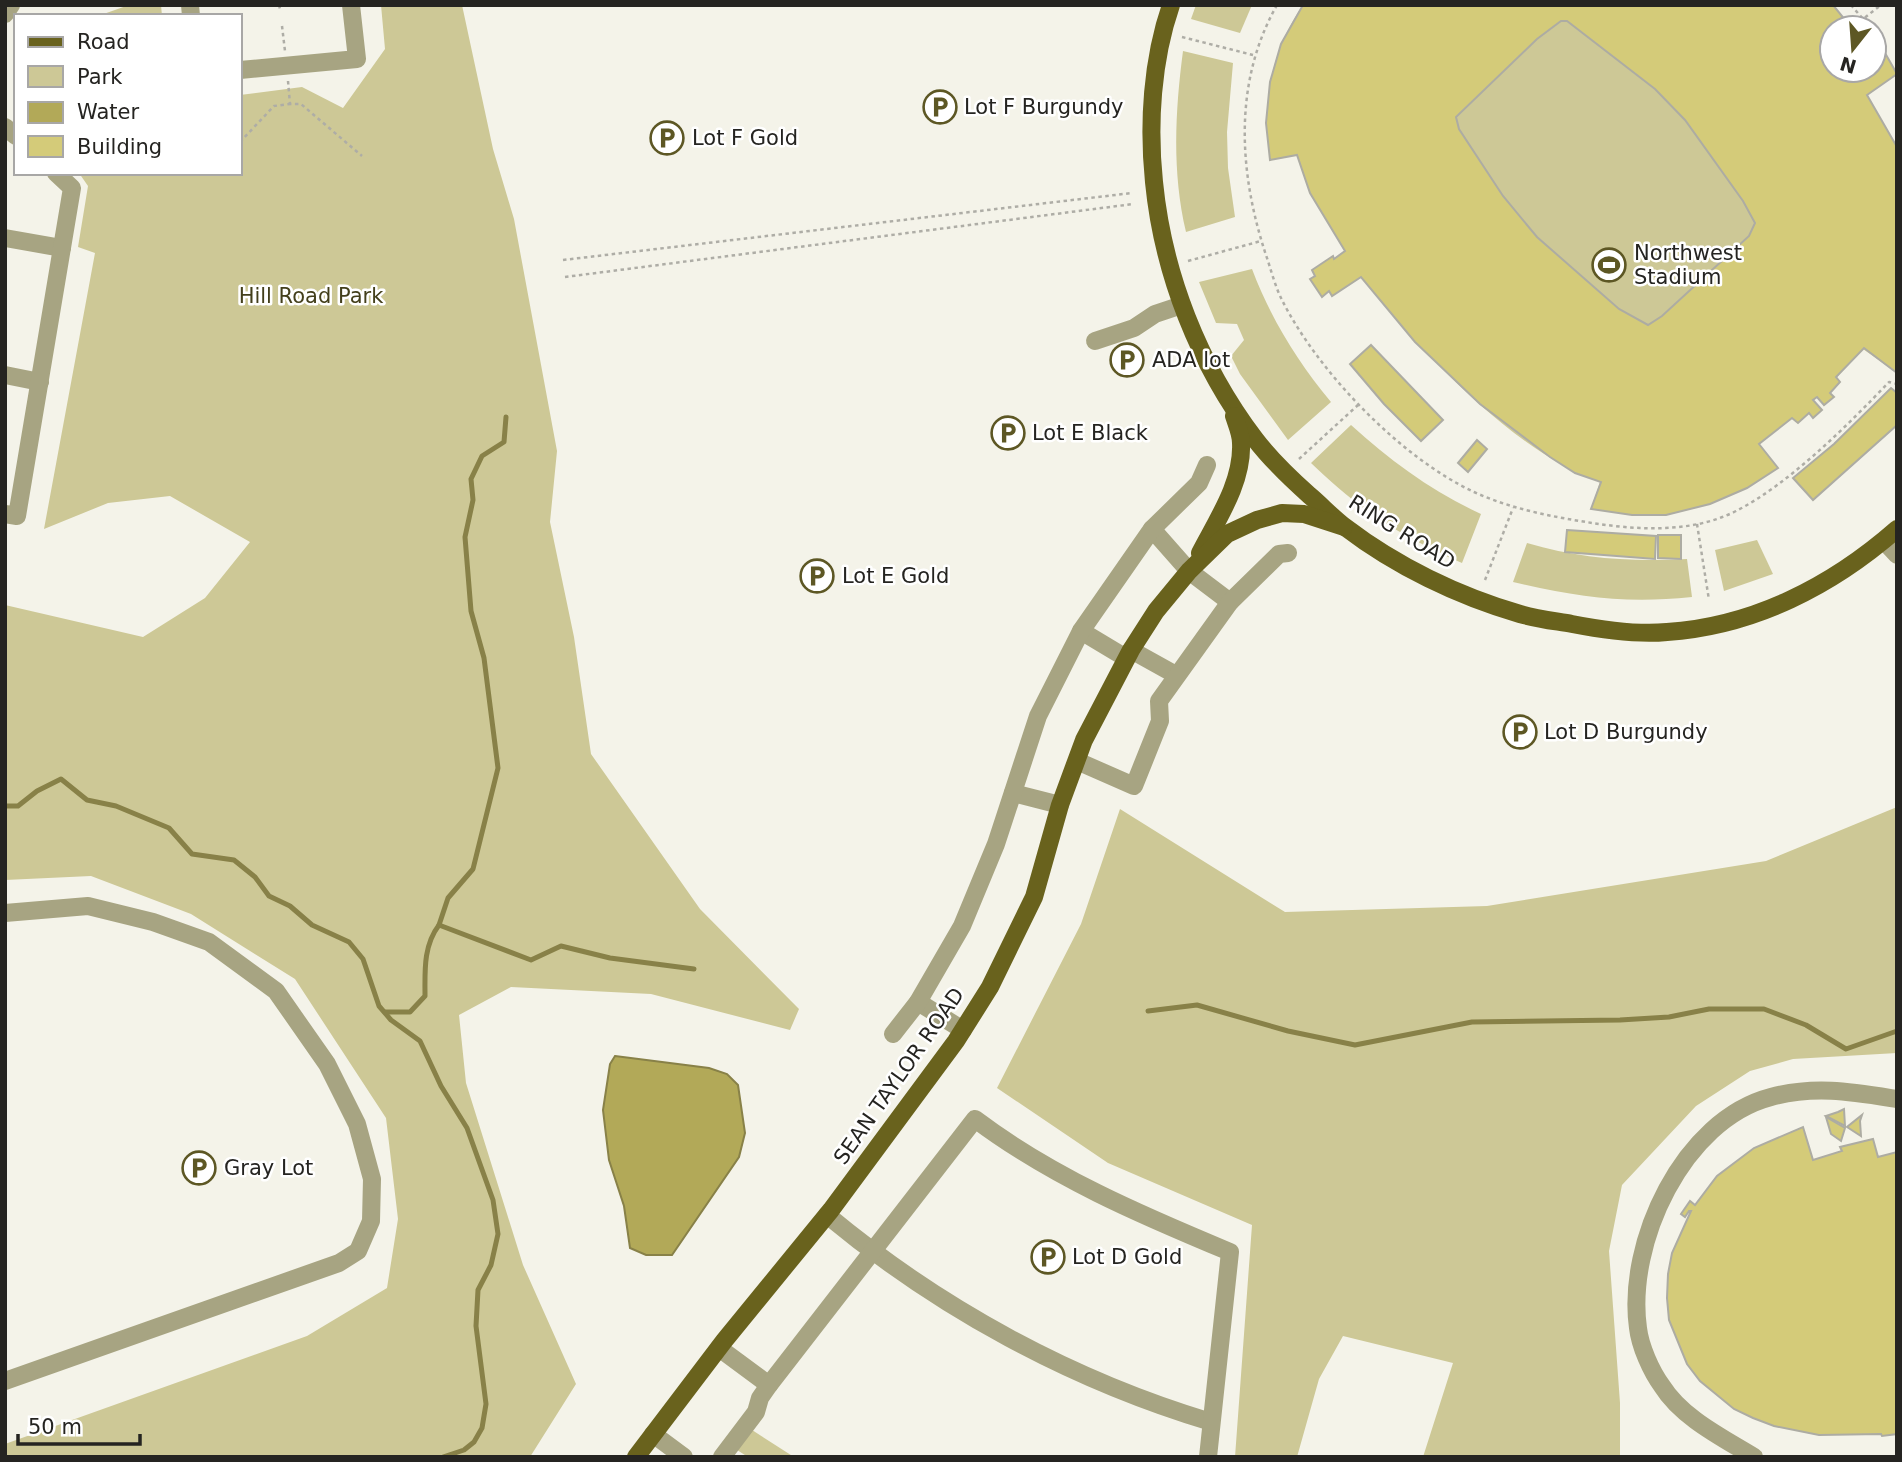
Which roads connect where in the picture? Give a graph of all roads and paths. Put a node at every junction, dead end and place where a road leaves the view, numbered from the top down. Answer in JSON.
{"nodes":[{"id":1,"x":11,"y":5,"type":"edge"},
{"id":2,"x":351,"y":5,"type":"edge"},
{"id":3,"x":1171,"y":5,"type":"edge"},
{"id":4,"x":1277,"y":5,"type":"edge"},
{"id":5,"x":1851,"y":5,"type":"edge"},
{"id":6,"x":1881,"y":5,"type":"edge"},
{"id":7,"x":5,"y":14,"type":"edge"},
{"id":8,"x":282,"y":26,"type":"dead end"},
{"id":9,"x":1182,"y":37,"type":"dead end"},
{"id":10,"x":285,"y":54,"type":"dead end"},
{"id":11,"x":1254,"y":55,"type":"junction"},
{"id":12,"x":242,"y":69,"type":"edge"},
{"id":13,"x":287,"y":71,"type":"dead end"},
{"id":14,"x":290,"y":104,"type":"junction"},
{"id":15,"x":242,"y":140,"type":"edge"},
{"id":16,"x":362,"y":156,"type":"dead end"},
{"id":17,"x":58,"y":175,"type":"edge"},
{"id":18,"x":1132,"y":193,"type":"dead end"},
{"id":19,"x":1133,"y":204,"type":"dead end"},
{"id":20,"x":5,"y":238,"type":"edge"},
{"id":21,"x":1261,"y":241,"type":"junction"},
{"id":22,"x":62,"y":248,"type":"junction"},
{"id":23,"x":563,"y":260,"type":"dead end"},
{"id":24,"x":1188,"y":261,"type":"dead end"},
{"id":25,"x":565,"y":277,"type":"dead end"},
{"id":26,"x":1182,"y":305,"type":"junction"},
{"id":27,"x":1095,"y":341,"type":"dead end"},
{"id":28,"x":5,"y":375,"type":"edge"},
{"id":29,"x":40,"y":382,"type":"junction"},
{"id":30,"x":1897,"y":384,"type":"edge"},
{"id":31,"x":1229,"y":400,"type":"junction"},
{"id":32,"x":1358,"y":405,"type":"junction"},
{"id":33,"x":1299,"y":459,"type":"dead end"},
{"id":34,"x":1207,"y":465,"type":"dead end"},
{"id":35,"x":1513,"y":506,"type":"junction"},
{"id":36,"x":5,"y":514,"type":"edge"},
{"id":37,"x":1697,"y":524,"type":"junction"},
{"id":38,"x":1344,"y":527,"type":"junction"},
{"id":39,"x":1152,"y":529,"type":"junction"},
{"id":40,"x":1890,"y":535,"type":"edge"},
{"id":41,"x":1288,"y":553,"type":"dead end"},
{"id":42,"x":1897,"y":555,"type":"edge"},
{"id":43,"x":1189,"y":571,"type":"junction"},
{"id":44,"x":1485,"y":580,"type":"dead end"},
{"id":45,"x":1709,"y":600,"type":"dead end"},
{"id":46,"x":1230,"y":602,"type":"junction"},
{"id":47,"x":1081,"y":631,"type":"junction"},
{"id":48,"x":1128,"y":654,"type":"junction"},
{"id":49,"x":1176,"y":675,"type":"junction"},
{"id":50,"x":1077,"y":761,"type":"junction"},
{"id":51,"x":1013,"y":793,"type":"junction"},
{"id":52,"x":1060,"y":806,"type":"junction"},
{"id":53,"x":5,"y":913,"type":"edge"},
{"id":54,"x":918,"y":1002,"type":"junction"},
{"id":55,"x":963,"y":1030,"type":"junction"},
{"id":56,"x":893,"y":1034,"type":"dead end"},
{"id":57,"x":1897,"y":1099,"type":"edge"},
{"id":58,"x":827,"y":1215,"type":"junction"},
{"id":59,"x":872,"y":1253,"type":"junction"},
{"id":60,"x":719,"y":1348,"type":"junction"},
{"id":61,"x":5,"y":1381,"type":"edge"},
{"id":62,"x":769,"y":1385,"type":"junction"},
{"id":63,"x":1211,"y":1422,"type":"junction"},
{"id":64,"x":653,"y":1434,"type":"junction"},
{"id":65,"x":636,"y":1457,"type":"edge"},
{"id":66,"x":684,"y":1457,"type":"edge"},
{"id":67,"x":722,"y":1457,"type":"edge"},
{"id":68,"x":1208,"y":1457,"type":"edge"},
{"id":69,"x":1754,"y":1457,"type":"edge"}],
"edges":[{"from":1,"to":7,"type":"street"},
{"from":2,"to":12,"type":"street"},
{"from":3,"to":26,"type":"main road","name":"RING ROAD"},
{"from":4,"to":11,"type":"path"},
{"from":5,"to":6,"type":"path"},
{"from":8,"to":10,"type":"path"},
{"from":9,"to":11,"type":"path"},
{"from":11,"to":21,"type":"path"},
{"from":13,"to":14,"type":"path"},
{"from":14,"to":15,"type":"path"},
{"from":14,"to":16,"type":"path"},
{"from":17,"to":22,"type":"street"},
{"from":18,"to":23,"type":"path"},
{"from":19,"to":25,"type":"path"},
{"from":20,"to":22,"type":"street"},
{"from":21,"to":24,"type":"path"},
{"from":21,"to":32,"type":"path"},
{"from":22,"to":29,"type":"street"},
{"from":26,"to":27,"type":"street"},
{"from":26,"to":31,"type":"main road","name":"RING ROAD"},
{"from":28,"to":29,"type":"street"},
{"from":29,"to":36,"type":"street"},
{"from":30,"to":37,"type":"path"},
{"from":31,"to":38,"type":"main road","name":"RING ROAD"},
{"from":31,"to":43,"type":"main road","name":"SEAN TAYLOR ROAD"},
{"from":32,"to":33,"type":"path"},
{"from":32,"to":35,"type":"path"},
{"from":34,"to":39,"type":"street"},
{"from":35,"to":37,"type":"path"},
{"from":35,"to":44,"type":"path"},
{"from":37,"to":45,"type":"path"},
{"from":38,"to":40,"type":"main road","name":"RING ROAD"},
{"from":38,"to":43,"type":"main road","name":"SEAN TAYLOR ROAD"},
{"from":39,"to":43,"type":"street"},
{"from":39,"to":47,"type":"street"},
{"from":40,"to":42,"type":"street"},
{"from":41,"to":46,"type":"street"},
{"from":43,"to":46,"type":"street"},
{"from":43,"to":48,"type":"main road","name":"SEAN TAYLOR ROAD"},
{"from":46,"to":49,"type":"street"},
{"from":47,"to":48,"type":"street"},
{"from":47,"to":51,"type":"street"},
{"from":48,"to":49,"type":"street"},
{"from":48,"to":50,"type":"main road","name":"SEAN TAYLOR ROAD"},
{"from":49,"to":50,"type":"street"},
{"from":50,"to":52,"type":"main road","name":"SEAN TAYLOR ROAD"},
{"from":51,"to":52,"type":"street"},
{"from":51,"to":54,"type":"street"},
{"from":52,"to":55,"type":"main road","name":"SEAN TAYLOR ROAD"},
{"from":53,"to":61,"type":"street"},
{"from":54,"to":55,"type":"street"},
{"from":54,"to":56,"type":"street"},
{"from":55,"to":58,"type":"main road","name":"SEAN TAYLOR ROAD"},
{"from":57,"to":69,"type":"street"},
{"from":58,"to":59,"type":"street"},
{"from":58,"to":60,"type":"main road","name":"SEAN TAYLOR ROAD"},
{"from":59,"to":62,"type":"street"},
{"from":59,"to":63,"type":"street"},
{"from":59,"to":63,"type":"street"},
{"from":60,"to":62,"type":"street"},
{"from":60,"to":64,"type":"main road","name":"SEAN TAYLOR ROAD"},
{"from":62,"to":67,"type":"street"},
{"from":63,"to":68,"type":"street"},
{"from":64,"to":65,"type":"main road","name":"SEAN TAYLOR ROAD"},
{"from":64,"to":66,"type":"street"}]}
